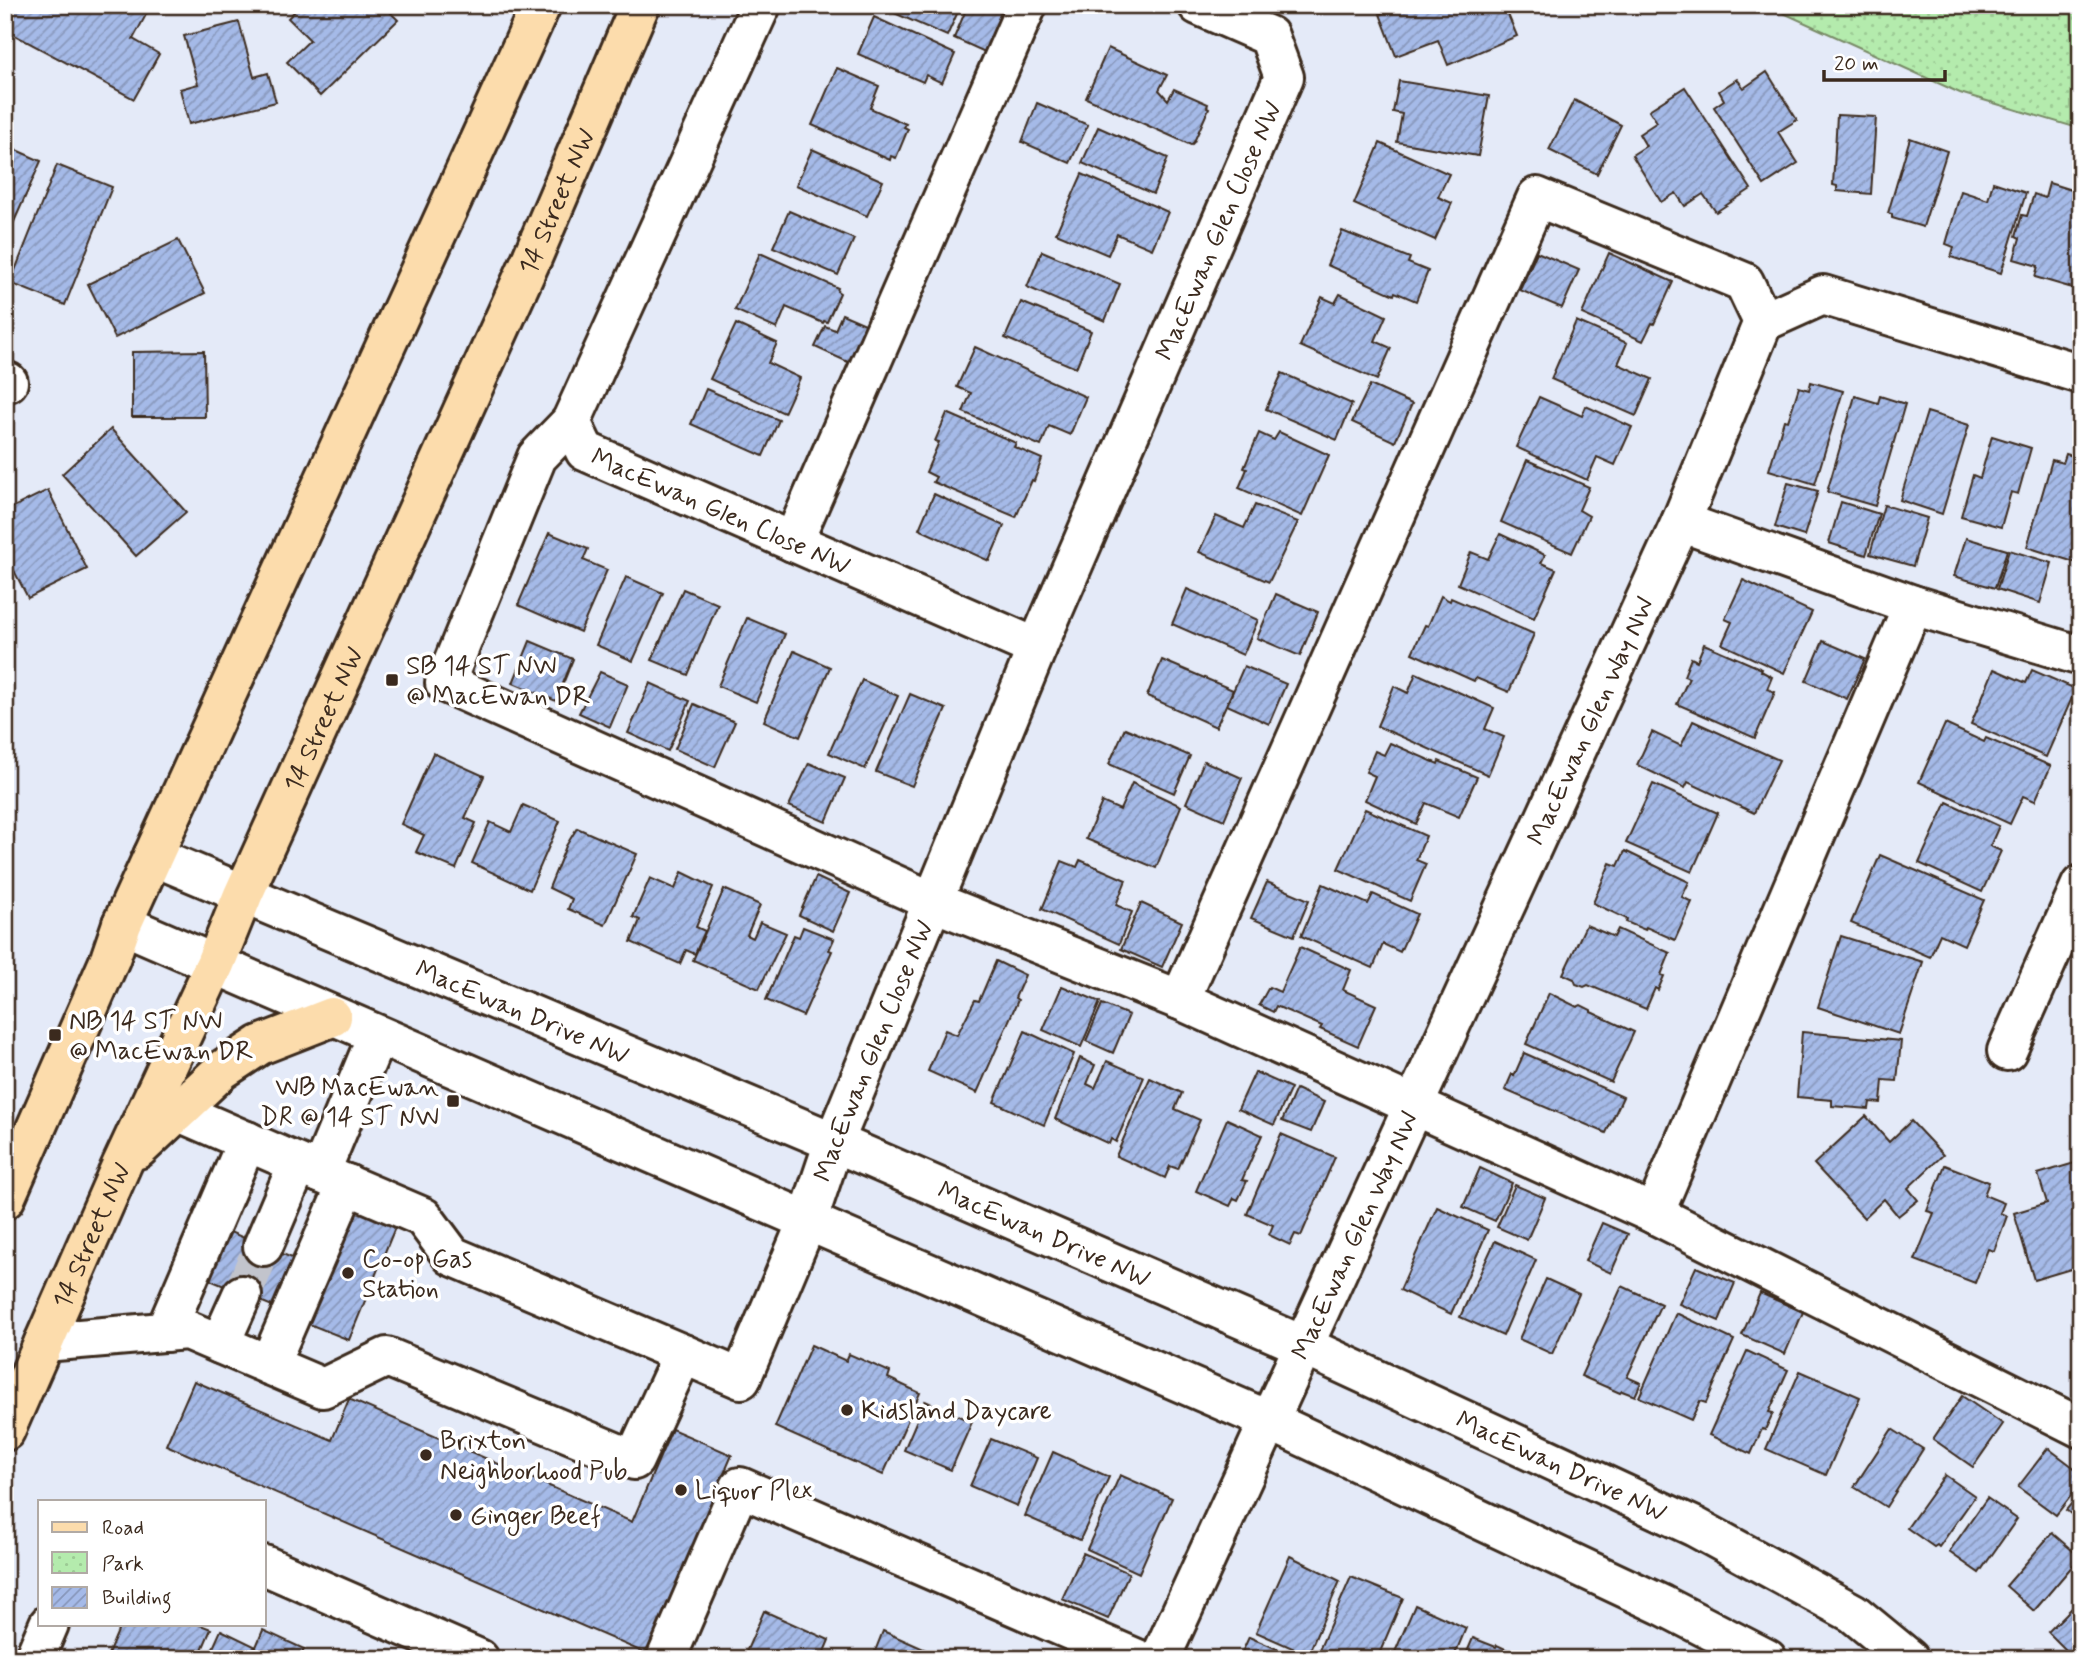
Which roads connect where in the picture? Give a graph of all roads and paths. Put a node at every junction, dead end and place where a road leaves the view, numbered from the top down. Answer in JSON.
{"nodes":[{"id":1,"x":541,"y":5,"type":"edge"},
{"id":2,"x":640,"y":5,"type":"edge"},
{"id":3,"x":761,"y":5,"type":"edge"},
{"id":4,"x":1027,"y":5,"type":"edge"},
{"id":5,"x":1198,"y":5,"type":"edge"},
{"id":6,"x":1763,"y":321,"type":"junction"},
{"id":7,"x":2081,"y":374,"type":"edge"},
{"id":8,"x":571,"y":422,"type":"junction"},
{"id":9,"x":1681,"y":522,"type":"junction"},
{"id":10,"x":793,"y":542,"type":"junction"},
{"id":11,"x":1913,"y":605,"type":"junction"},
{"id":12,"x":1037,"y":648,"type":"junction"},
{"id":13,"x":2081,"y":656,"type":"edge"},
{"id":14,"x":153,"y":856,"type":"junction"},
{"id":15,"x":2081,"y":885,"type":"edge"},
{"id":16,"x":243,"y":895,"type":"junction"},
{"id":17,"x":934,"y":902,"type":"junction"},
{"id":18,"x":122,"y":924,"type":"junction"},
{"id":19,"x":215,"y":964,"type":"junction"},
{"id":20,"x":1180,"y":1000,"type":"junction"},
{"id":21,"x":332,"y":1017,"type":"junction"},
{"id":22,"x":377,"y":1036,"type":"junction"},
{"id":23,"x":2007,"y":1051,"type":"dead end"},
{"id":24,"x":1412,"y":1106,"type":"junction"},
{"id":25,"x":177,"y":1111,"type":"junction"},
{"id":26,"x":247,"y":1141,"type":"junction"},
{"id":27,"x":834,"y":1142,"type":"junction"},
{"id":28,"x":122,"y":1164,"type":"junction"},
{"id":29,"x":322,"y":1174,"type":"junction"},
{"id":30,"x":5,"y":1199,"type":"edge"},
{"id":31,"x":1654,"y":1214,"type":"junction"},
{"id":32,"x":807,"y":1222,"type":"junction"},
{"id":33,"x":263,"y":1246,"type":"tunnel mouth"},
{"id":34,"x":242,"y":1295,"type":"tunnel mouth"},
{"id":35,"x":165,"y":1332,"type":"junction"},
{"id":36,"x":44,"y":1342,"type":"junction"},
{"id":37,"x":220,"y":1344,"type":"junction"},
{"id":38,"x":1303,"y":1345,"type":"junction"},
{"id":39,"x":683,"y":1354,"type":"junction"},
{"id":40,"x":269,"y":1365,"type":"junction"},
{"id":41,"x":1270,"y":1422,"type":"junction"},
{"id":42,"x":2081,"y":1428,"type":"edge"},
{"id":43,"x":5,"y":1431,"type":"edge"},
{"id":44,"x":266,"y":1566,"type":"edge"},
{"id":45,"x":48,"y":1626,"type":"edge"},
{"id":46,"x":34,"y":1659,"type":"edge"},
{"id":47,"x":479,"y":1659,"type":"edge"},
{"id":48,"x":666,"y":1659,"type":"edge"},
{"id":49,"x":1137,"y":1659,"type":"edge"},
{"id":50,"x":1160,"y":1659,"type":"edge"},
{"id":51,"x":1767,"y":1659,"type":"edge"},
{"id":52,"x":1909,"y":1659,"type":"edge"}],
"edges":[{"from":1,"to":14,"type":"main road"},
{"from":2,"to":16,"type":"main road","name":"14 Street NW"},
{"from":3,"to":8,"type":"street","name":"MacEwan Glen Close NW"},
{"from":4,"to":10,"type":"street"},
{"from":5,"to":12,"type":"street","name":"MacEwan Glen Close NW"},
{"from":6,"to":7,"type":"street"},
{"from":6,"to":9,"type":"street","name":"MacEwan Glen Way NW"},
{"from":6,"to":20,"type":"street"},
{"from":8,"to":10,"type":"street","name":"MacEwan Glen Close NW"},
{"from":8,"to":17,"type":"street"},
{"from":9,"to":11,"type":"street"},
{"from":9,"to":24,"type":"street","name":"MacEwan Glen Way NW"},
{"from":10,"to":12,"type":"street","name":"MacEwan Glen Close NW"},
{"from":11,"to":13,"type":"street"},
{"from":11,"to":31,"type":"street"},
{"from":12,"to":17,"type":"street","name":"MacEwan Glen Close NW"},
{"from":14,"to":16,"type":"street","name":"MacEwan Drive NW"},
{"from":14,"to":18,"type":"main road"},
{"from":15,"to":23,"type":"street"},
{"from":16,"to":19,"type":"main road","name":"14 Street NW"},
{"from":16,"to":27,"type":"street","name":"MacEwan Drive NW"},
{"from":17,"to":20,"type":"street"},
{"from":17,"to":27,"type":"street","name":"MacEwan Glen Close NW"},
{"from":18,"to":19,"type":"street"},
{"from":18,"to":30,"type":"main road"},
{"from":19,"to":21,"type":"street"},
{"from":19,"to":28,"type":"main road","name":"14 Street NW"},
{"from":20,"to":24,"type":"street"},
{"from":21,"to":22,"type":"street"},
{"from":21,"to":25,"type":"main road"},
{"from":22,"to":29,"type":"street"},
{"from":22,"to":32,"type":"street"},
{"from":24,"to":31,"type":"street"},
{"from":24,"to":38,"type":"street","name":"MacEwan Glen Way NW"},
{"from":25,"to":26,"type":"street"},
{"from":25,"to":28,"type":"main road"},
{"from":26,"to":29,"type":"street"},
{"from":26,"to":35,"type":"street"},
{"from":27,"to":32,"type":"street","name":"MacEwan Glen Close NW"},
{"from":27,"to":38,"type":"street","name":"MacEwan Drive NW"},
{"from":28,"to":36,"type":"main road","name":"14 Street NW"},
{"from":29,"to":33,"type":"street"},
{"from":29,"to":39,"type":"street"},
{"from":29,"to":40,"type":"street"},
{"from":31,"to":42,"type":"street"},
{"from":32,"to":39,"type":"street","name":"MacEwan Glen Close NW"},
{"from":32,"to":41,"type":"street"},
{"from":34,"to":37,"type":"street"},
{"from":35,"to":36,"type":"street"},
{"from":35,"to":37,"type":"street"},
{"from":36,"to":43,"type":"main road","name":"14 Street NW"},
{"from":37,"to":40,"type":"street"},
{"from":38,"to":41,"type":"street","name":"MacEwan Glen Way NW"},
{"from":38,"to":52,"type":"street","name":"MacEwan Drive NW"},
{"from":39,"to":40,"type":"street"},
{"from":41,"to":50,"type":"street","name":"MacEwan Glen Way NW"},
{"from":41,"to":51,"type":"street"},
{"from":44,"to":47,"type":"street"},
{"from":45,"to":46,"type":"street"},
{"from":48,"to":49,"type":"street"}]}
